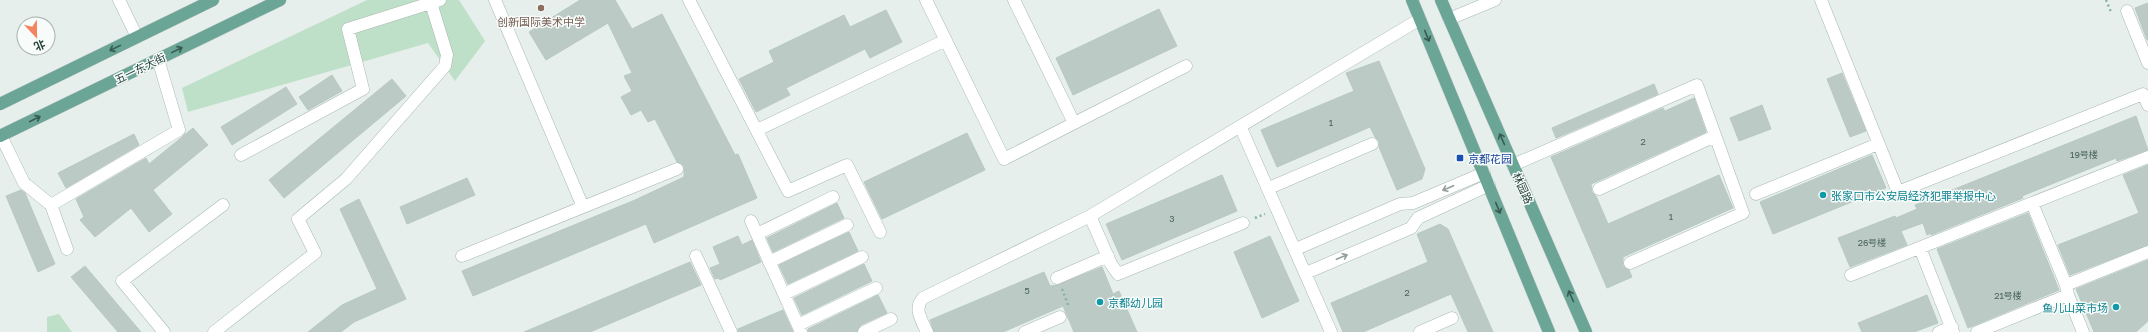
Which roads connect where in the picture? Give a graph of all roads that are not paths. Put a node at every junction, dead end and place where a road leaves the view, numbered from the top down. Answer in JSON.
{"nodes":[{"id":1,"x":119,"y":0,"type":"edge"},
{"id":2,"x":213,"y":0,"type":"edge"},
{"id":3,"x":280,"y":0,"type":"edge"},
{"id":4,"x":495,"y":0,"type":"edge"},
{"id":5,"x":689,"y":0,"type":"edge"},
{"id":6,"x":926,"y":0,"type":"edge"},
{"id":7,"x":1014,"y":0,"type":"edge"},
{"id":8,"x":1412,"y":0,"type":"edge"},
{"id":9,"x":1441,"y":0,"type":"edge"},
{"id":10,"x":1495,"y":0,"type":"edge"},
{"id":11,"x":1821,"y":0,"type":"edge"},
{"id":12,"x":435,"y":1,"type":"edge"},
{"id":13,"x":2127,"y":11,"type":"dead end"},
{"id":14,"x":1420,"y":19,"type":"junction"},
{"id":15,"x":1449,"y":19,"type":"junction"},
{"id":16,"x":137,"y":37,"type":"junction"},
{"id":17,"x":946,"y":40,"type":"junction"},
{"id":18,"x":158,"y":60,"type":"junction"},
{"id":19,"x":2148,"y":63,"type":"edge"},
{"id":20,"x":1186,"y":66,"type":"dead end"},
{"id":21,"x":0,"y":104,"type":"edge"},
{"id":22,"x":2148,"y":105,"type":"edge"},
{"id":23,"x":1074,"y":123,"type":"junction"},
{"id":24,"x":1241,"y":128,"type":"junction"},
{"id":25,"x":757,"y":130,"type":"junction"},
{"id":26,"x":1,"y":136,"type":"edge"},
{"id":27,"x":1715,"y":136,"type":"junction"},
{"id":28,"x":1372,"y":144,"type":"dead end"},
{"id":29,"x":1878,"y":144,"type":"junction"},
{"id":30,"x":241,"y":155,"type":"dead end"},
{"id":31,"x":2148,"y":157,"type":"edge"},
{"id":32,"x":1513,"y":165,"type":"junction"},
{"id":33,"x":677,"y":169,"type":"dead end"},
{"id":34,"x":1484,"y":173,"type":"junction"},
{"id":35,"x":1489,"y":186,"type":"junction"},
{"id":36,"x":1269,"y":188,"type":"junction"},
{"id":37,"x":1599,"y":189,"type":"dead end"},
{"id":38,"x":1756,"y":194,"type":"dead end"},
{"id":39,"x":833,"y":197,"type":"dead end"},
{"id":40,"x":2032,"y":203,"type":"junction"},
{"id":41,"x":223,"y":204,"type":"dead end"},
{"id":42,"x":51,"y":205,"type":"junction"},
{"id":43,"x":584,"y":207,"type":"junction"},
{"id":44,"x":1090,"y":216,"type":"junction"},
{"id":45,"x":751,"y":221,"type":"dead end"},
{"id":46,"x":1243,"y":223,"type":"road end"},
{"id":47,"x":847,"y":225,"type":"dead end"},
{"id":48,"x":880,"y":232,"type":"dead end"},
{"id":49,"x":756,"y":234,"type":"junction"},
{"id":50,"x":1920,"y":248,"type":"junction"},
{"id":51,"x":67,"y":249,"type":"dead end"},
{"id":52,"x":1296,"y":249,"type":"junction"},
{"id":53,"x":2148,"y":252,"type":"edge"},
{"id":54,"x":462,"y":256,"type":"dead end"},
{"id":55,"x":696,"y":256,"type":"dead end"},
{"id":56,"x":1108,"y":256,"type":"junction"},
{"id":57,"x":862,"y":257,"type":"dead end"},
{"id":58,"x":770,"y":262,"type":"junction"},
{"id":59,"x":1630,"y":263,"type":"dead end"},
{"id":60,"x":1306,"y":273,"type":"junction"},
{"id":61,"x":1851,"y":275,"type":"dead end"},
{"id":62,"x":1057,"y":278,"type":"road end"},
{"id":63,"x":876,"y":288,"type":"dead end"},
{"id":64,"x":2067,"y":290,"type":"junction"},
{"id":65,"x":784,"y":294,"type":"junction"},
{"id":66,"x":1060,"y":317,"type":"road end"},
{"id":67,"x":1452,"y":318,"type":"dead end"},
{"id":68,"x":891,"y":319,"type":"dead end"},
{"id":69,"x":799,"y":328,"type":"edge"},
{"id":70,"x":1953,"y":330,"type":"edge"},
{"id":71,"x":164,"y":332,"type":"edge"},
{"id":72,"x":214,"y":332,"type":"edge"},
{"id":73,"x":731,"y":332,"type":"edge"},
{"id":74,"x":864,"y":332,"type":"edge"},
{"id":75,"x":927,"y":332,"type":"edge"},
{"id":76,"x":1026,"y":332,"type":"edge"},
{"id":77,"x":1331,"y":332,"type":"edge"},
{"id":78,"x":1420,"y":332,"type":"edge"},
{"id":79,"x":1549,"y":332,"type":"edge"},
{"id":80,"x":1586,"y":332,"type":"edge"},
{"id":81,"x":1939,"y":332,"type":"edge"},
{"id":82,"x":1977,"y":332,"type":"edge"},
{"id":83,"x":2083,"y":332,"type":"edge"}],
"edges":[{"from":1,"to":16,"type":"street"},
{"from":2,"to":16,"type":"main road"},
{"from":18,"to":3,"type":"main road","name":"五一东大街","one_way":true},
{"from":4,"to":43,"type":"street"},
{"from":5,"to":25,"type":"street"},
{"from":6,"to":17,"type":"street"},
{"from":7,"to":23,"type":"street"},
{"from":8,"to":14,"type":"main road"},
{"from":9,"to":15,"type":"main road","name":"林园路"},
{"from":10,"to":15,"type":"street"},
{"from":11,"to":29,"type":"street"},
{"from":12,"to":30,"type":"street"},
{"from":12,"to":72,"type":"street"},
{"from":13,"to":19,"type":"street"},
{"from":14,"to":24,"type":"street"},
{"from":14,"to":34,"type":"main road","one_way":true},
{"from":32,"to":15,"type":"main road","name":"林园路","one_way":true},
{"from":16,"to":21,"type":"main road","one_way":true},
{"from":17,"to":23,"type":"street"},
{"from":17,"to":25,"type":"street"},
{"from":26,"to":18,"type":"main road","name":"五一东大街","one_way":true},
{"from":18,"to":42,"type":"street"},
{"from":20,"to":23,"type":"street"},
{"from":22,"to":29,"type":"street"},
{"from":24,"to":36,"type":"street"},
{"from":24,"to":44,"type":"street"},
{"from":25,"to":48,"type":"street"},
{"from":26,"to":42,"type":"street"},
{"from":27,"to":32,"type":"street"},
{"from":27,"to":37,"type":"street"},
{"from":27,"to":59,"type":"street"},
{"from":28,"to":36,"type":"street"},
{"from":29,"to":38,"type":"street"},
{"from":31,"to":40,"type":"street"},
{"from":80,"to":32,"type":"main road","name":"林园路","one_way":true},
{"from":33,"to":43,"type":"street"},
{"from":34,"to":35,"type":"main road"},
{"from":34,"to":52,"type":"street","one_way":true},
{"from":60,"to":35,"type":"street","one_way":true},
{"from":35,"to":79,"type":"main road","one_way":true},
{"from":36,"to":52,"type":"street"},
{"from":39,"to":49,"type":"street"},
{"from":40,"to":50,"type":"street"},
{"from":40,"to":64,"type":"street"},
{"from":41,"to":71,"type":"street"},
{"from":42,"to":51,"type":"street"},
{"from":43,"to":54,"type":"street"},
{"from":44,"to":56,"type":"street"},
{"from":44,"to":75,"type":"street"},
{"from":45,"to":49,"type":"street"},
{"from":46,"to":56,"type":"street"},
{"from":47,"to":58,"type":"street"},
{"from":49,"to":58,"type":"street"},
{"from":50,"to":61,"type":"street"},
{"from":50,"to":70,"type":"street"},
{"from":52,"to":60,"type":"street"},
{"from":53,"to":64,"type":"street"},
{"from":55,"to":73,"type":"street"},
{"from":56,"to":62,"type":"street"},
{"from":57,"to":65,"type":"street"},
{"from":58,"to":65,"type":"street"},
{"from":60,"to":77,"type":"street"},
{"from":63,"to":69,"type":"street"},
{"from":64,"to":82,"type":"street"},
{"from":64,"to":83,"type":"street"},
{"from":65,"to":69,"type":"street"},
{"from":66,"to":76,"type":"street"},
{"from":67,"to":78,"type":"street"},
{"from":68,"to":74,"type":"street"},
{"from":70,"to":81,"type":"street"}]}
